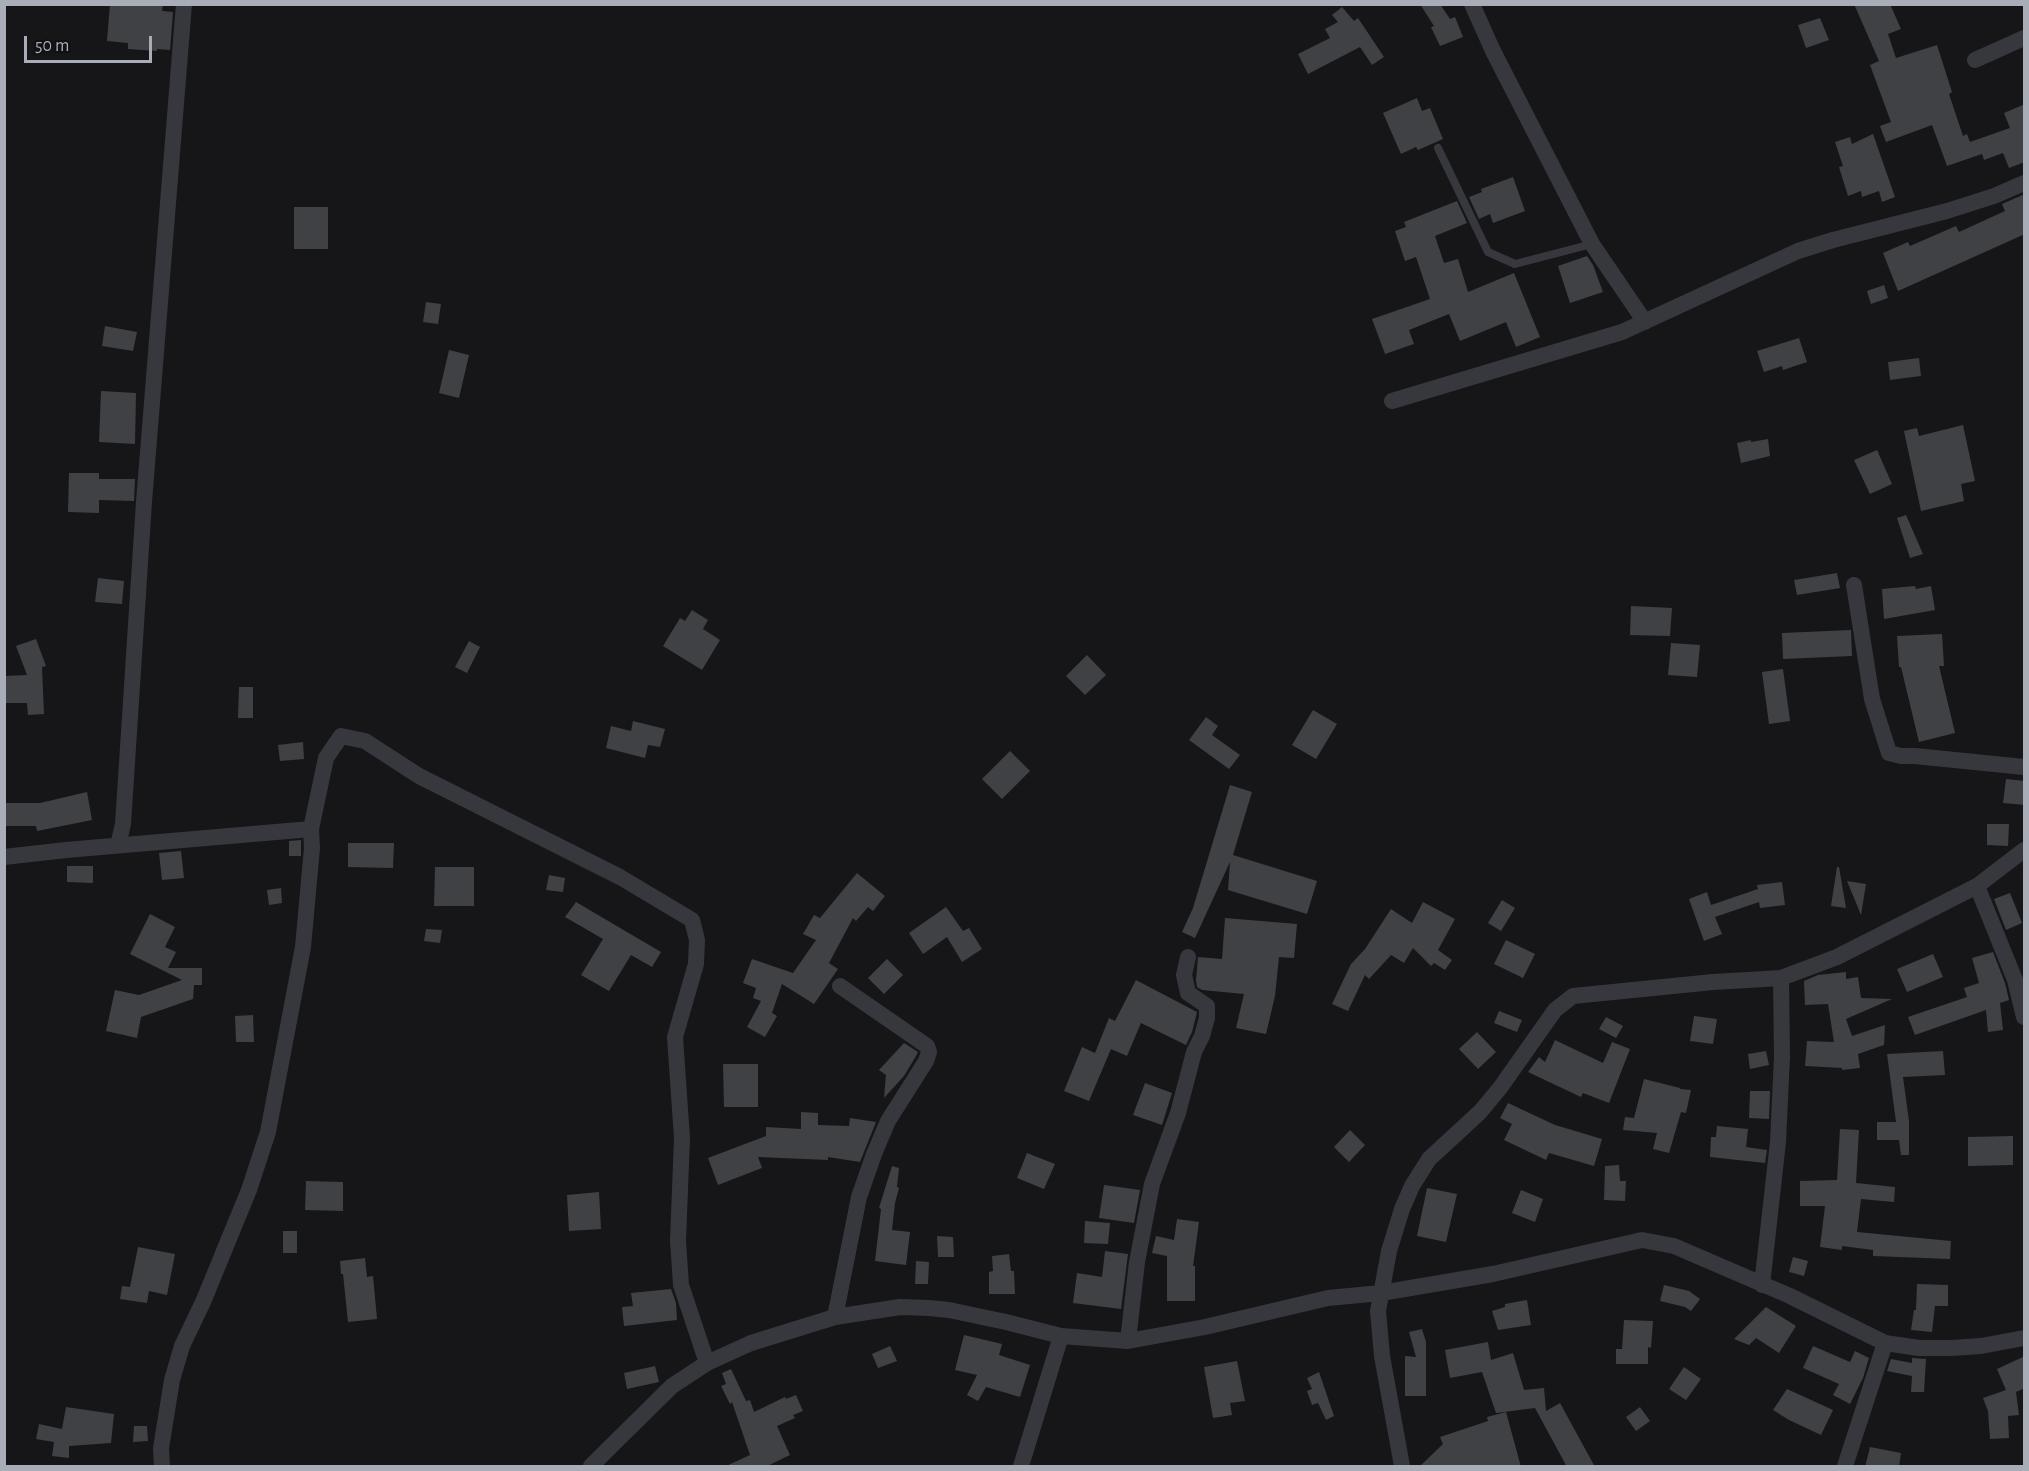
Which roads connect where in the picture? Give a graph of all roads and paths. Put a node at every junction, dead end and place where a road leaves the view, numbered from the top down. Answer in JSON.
{"nodes":[{"id":1,"x":184,"y":4,"type":"edge"},
{"id":2,"x":1472,"y":4,"type":"edge"},
{"id":3,"x":2025,"y":38,"type":"edge"},
{"id":4,"x":1975,"y":60,"type":"dead end"},
{"id":5,"x":1438,"y":148,"type":"dead end"},
{"id":6,"x":2025,"y":183,"type":"edge"},
{"id":7,"x":1592,"y":244,"type":"junction"},
{"id":8,"x":1645,"y":322,"type":"junction"},
{"id":9,"x":1392,"y":401,"type":"dead end"},
{"id":10,"x":1854,"y":585,"type":"dead end"},
{"id":11,"x":2025,"y":767,"type":"edge"},
{"id":12,"x":311,"y":829,"type":"junction"},
{"id":13,"x":118,"y":845,"type":"junction"},
{"id":14,"x":2025,"y":850,"type":"edge"},
{"id":15,"x":4,"y":857,"type":"edge"},
{"id":16,"x":1977,"y":886,"type":"junction"},
{"id":17,"x":1188,"y":957,"type":"dead end"},
{"id":18,"x":1781,"y":978,"type":"junction"},
{"id":19,"x":840,"y":986,"type":"dead end"},
{"id":20,"x":2025,"y":1017,"type":"edge"},
{"id":21,"x":1762,"y":1285,"type":"junction"},
{"id":22,"x":1381,"y":1293,"type":"junction"},
{"id":23,"x":835,"y":1317,"type":"junction"},
{"id":24,"x":1061,"y":1336,"type":"junction"},
{"id":25,"x":2025,"y":1338,"type":"edge"},
{"id":26,"x":1128,"y":1341,"type":"junction"},
{"id":27,"x":1885,"y":1343,"type":"junction"},
{"id":28,"x":707,"y":1363,"type":"junction"},
{"id":29,"x":162,"y":1467,"type":"edge"},
{"id":30,"x":591,"y":1467,"type":"edge"},
{"id":31,"x":1021,"y":1467,"type":"edge"},
{"id":32,"x":1402,"y":1467,"type":"edge"},
{"id":33,"x":1845,"y":1467,"type":"edge"}],
"edges":[{"from":1,"to":13,"type":"street"},
{"from":2,"to":7,"type":"street"},
{"from":3,"to":4,"type":"street"},
{"from":5,"to":7,"type":"lane"},
{"from":6,"to":8,"type":"street"},
{"from":7,"to":8,"type":"street"},
{"from":8,"to":9,"type":"street"},
{"from":10,"to":11,"type":"street"},
{"from":12,"to":13,"type":"street"},
{"from":12,"to":28,"type":"street"},
{"from":12,"to":29,"type":"street"},
{"from":13,"to":15,"type":"street"},
{"from":14,"to":16,"type":"street"},
{"from":16,"to":18,"type":"street"},
{"from":16,"to":20,"type":"street"},
{"from":17,"to":26,"type":"street"},
{"from":18,"to":21,"type":"street"},
{"from":18,"to":22,"type":"street"},
{"from":19,"to":23,"type":"street"},
{"from":21,"to":22,"type":"street"},
{"from":21,"to":27,"type":"street"},
{"from":22,"to":26,"type":"street"},
{"from":22,"to":32,"type":"street"},
{"from":23,"to":24,"type":"street"},
{"from":23,"to":28,"type":"street"},
{"from":24,"to":26,"type":"street"},
{"from":24,"to":31,"type":"street"},
{"from":25,"to":27,"type":"street"},
{"from":27,"to":33,"type":"street"},
{"from":28,"to":30,"type":"street"}]}
